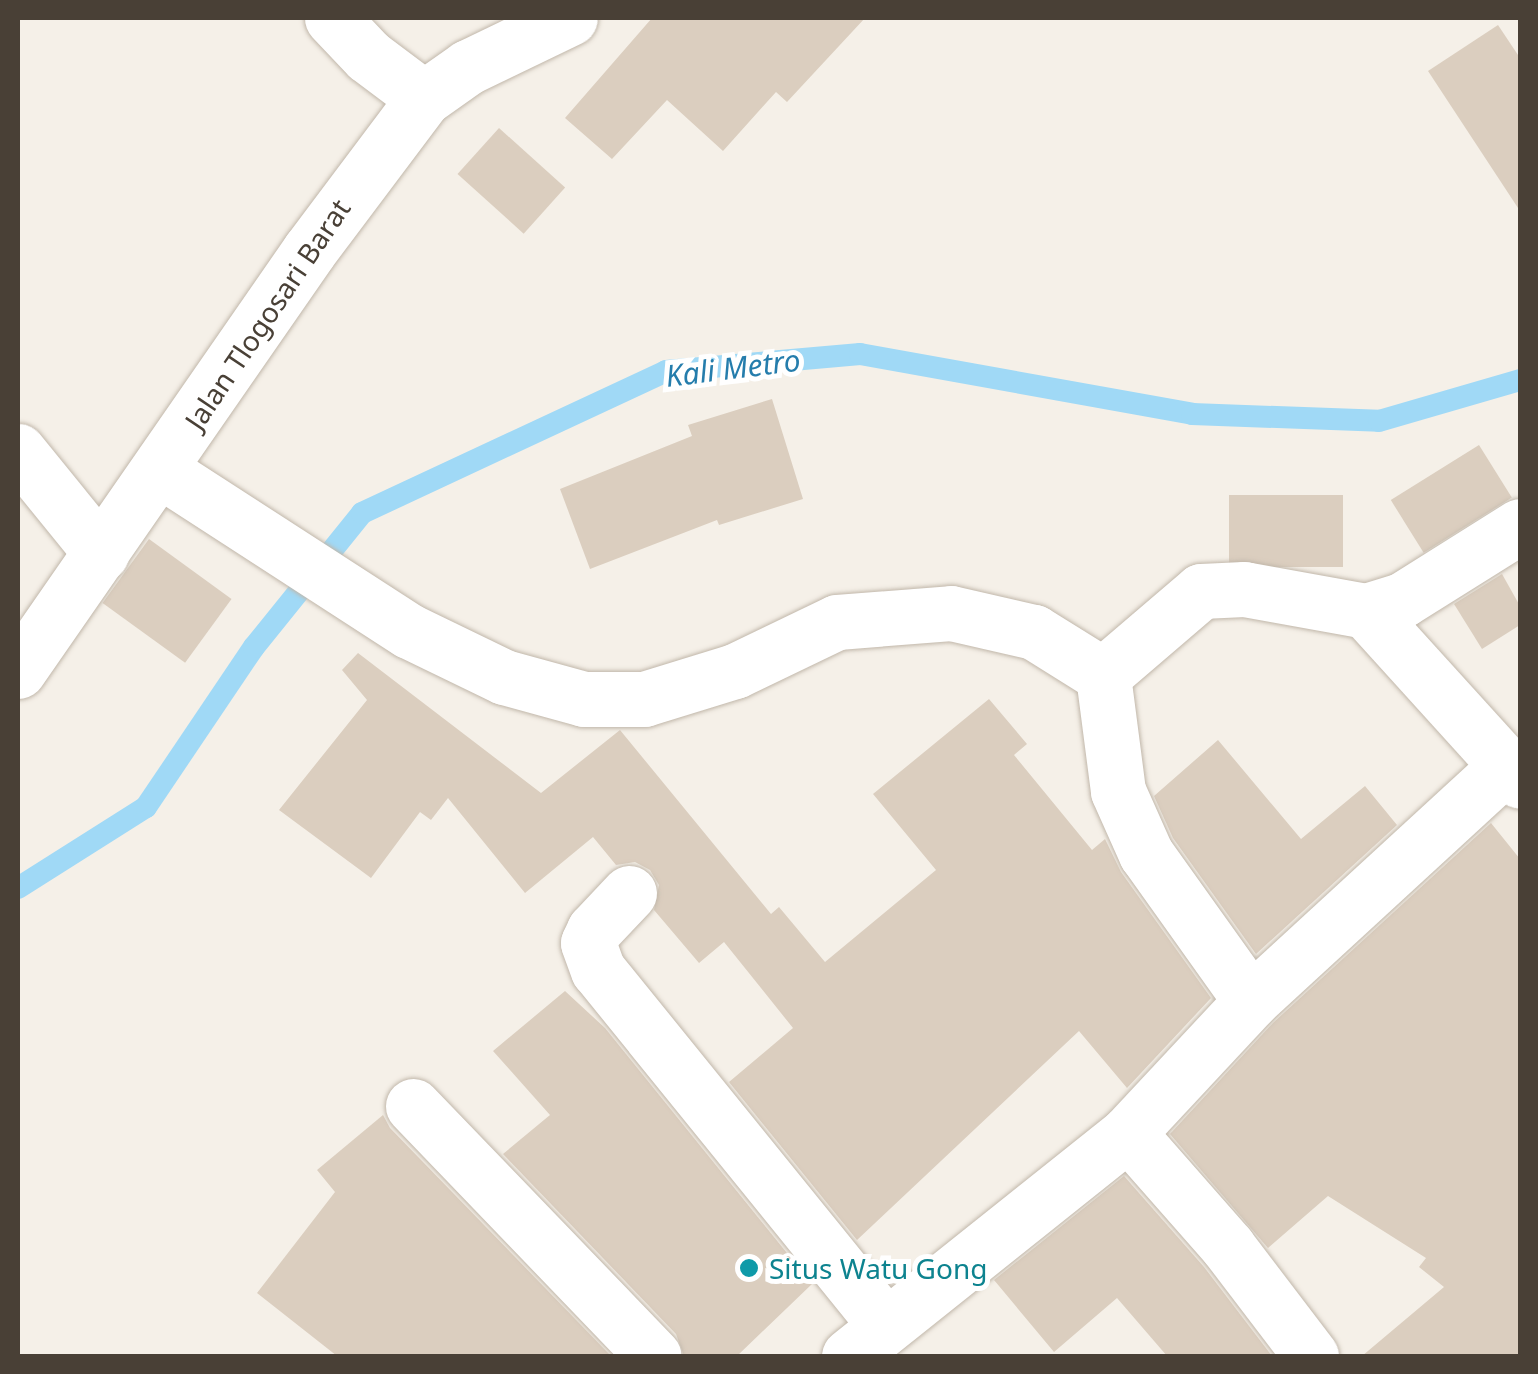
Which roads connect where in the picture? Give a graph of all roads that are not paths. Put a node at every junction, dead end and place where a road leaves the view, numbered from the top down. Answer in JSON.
{"nodes":[{"id":1,"x":332,"y":18,"type":"edge"},
{"id":2,"x":570,"y":18,"type":"edge"},
{"id":3,"x":424,"y":98,"type":"junction"},
{"id":4,"x":18,"y":452,"type":"edge"},
{"id":5,"x":160,"y":470,"type":"junction"},
{"id":6,"x":1520,"y":526,"type":"edge"},
{"id":7,"x":102,"y":553,"type":"junction"},
{"id":8,"x":1366,"y":611,"type":"junction"},
{"id":9,"x":18,"y":670,"type":"edge"},
{"id":10,"x":1103,"y":675,"type":"junction"},
{"id":11,"x":1514,"y":774,"type":"edge"},
{"id":12,"x":629,"y":893,"type":"dead end"},
{"id":13,"x":1250,"y":1001,"type":"junction"},
{"id":14,"x":413,"y":1106,"type":"dead end"},
{"id":15,"x":1128,"y":1133,"type":"junction"},
{"id":16,"x":867,"y":1340,"type":"edge"},
{"id":17,"x":654,"y":1356,"type":"edge"},
{"id":18,"x":1311,"y":1356,"type":"edge"}],
"edges":[{"from":1,"to":3,"type":"street"},
{"from":2,"to":3,"type":"street","name":"Jalan Tlogosari Barat"},
{"from":3,"to":5,"type":"street","name":"Jalan Tlogosari Barat"},
{"from":4,"to":7,"type":"street"},
{"from":5,"to":7,"type":"street","name":"Jalan Tlogosari Barat"},
{"from":5,"to":10,"type":"street"},
{"from":6,"to":8,"type":"street"},
{"from":7,"to":9,"type":"street","name":"Jalan Tlogosari Barat"},
{"from":8,"to":10,"type":"street"},
{"from":8,"to":11,"type":"street"},
{"from":10,"to":13,"type":"street"},
{"from":11,"to":13,"type":"street"},
{"from":12,"to":16,"type":"street"},
{"from":13,"to":15,"type":"street"},
{"from":14,"to":17,"type":"street"},
{"from":15,"to":16,"type":"street"},
{"from":15,"to":18,"type":"street"}]}
